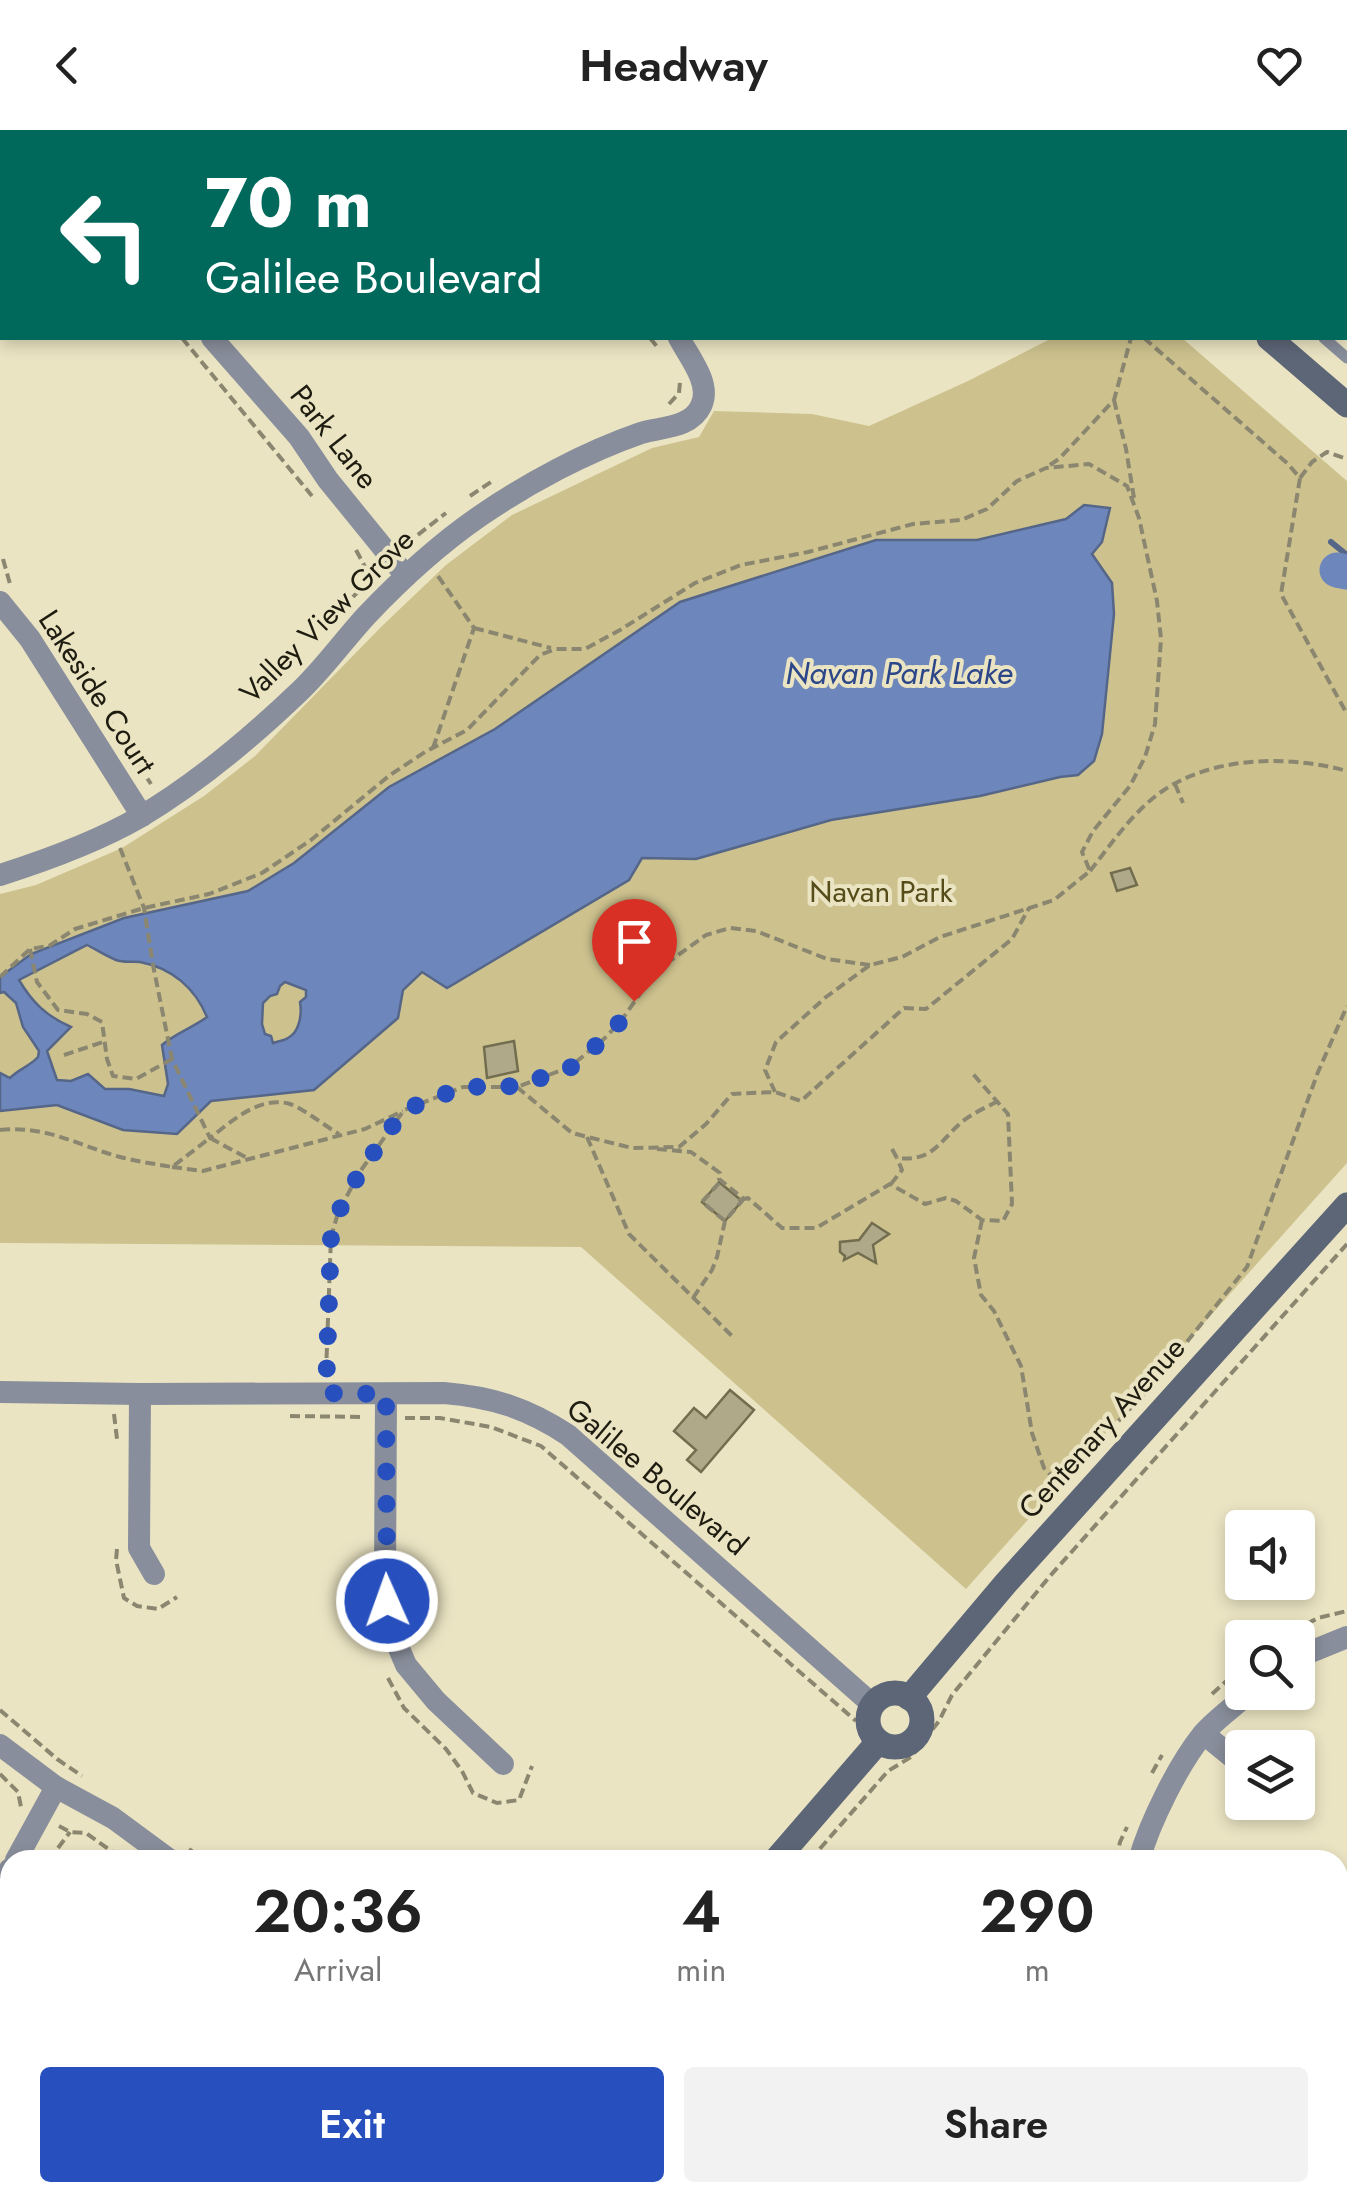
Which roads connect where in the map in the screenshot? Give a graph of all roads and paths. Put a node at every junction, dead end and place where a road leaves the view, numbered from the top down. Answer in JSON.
{"nodes":[{"id":1,"x":184,"y":340,"type":"edge"},
{"id":2,"x":214,"y":340,"type":"edge"},
{"id":3,"x":679,"y":340,"type":"edge"},
{"id":4,"x":1130,"y":340,"type":"edge"},
{"id":5,"x":1146,"y":340,"type":"edge"},
{"id":6,"x":1270,"y":340,"type":"edge"},
{"id":7,"x":1326,"y":340,"type":"edge"},
{"id":8,"x":1347,"y":358,"type":"edge"},
{"id":9,"x":1114,"y":400,"type":"junction"},
{"id":10,"x":1347,"y":405,"type":"edge"},
{"id":11,"x":1347,"y":459,"type":"edge"},
{"id":12,"x":1046,"y":468,"type":"junction"},
{"id":13,"x":1300,"y":478,"type":"junction"},
{"id":14,"x":1133,"y":503,"type":"junction"},
{"id":15,"x":321,"y":508,"type":"dead end"},
{"id":16,"x":416,"y":551,"type":"junction"},
{"id":17,"x":357,"y":552,"type":"dead end"},
{"id":18,"x":406,"y":576,"type":"junction"},
{"id":19,"x":371,"y":578,"type":"dead end"},
{"id":20,"x":0,"y":602,"type":"edge"},
{"id":21,"x":474,"y":628,"type":"junction"},
{"id":22,"x":555,"y":649,"type":"junction"},
{"id":23,"x":1347,"y":714,"type":"edge"},
{"id":24,"x":433,"y":748,"type":"junction"},
{"id":25,"x":1347,"y":771,"type":"edge"},
{"id":26,"x":1175,"y":784,"type":"junction"},
{"id":27,"x":1183,"y":803,"type":"dead end"},
{"id":28,"x":142,"y":816,"type":"junction"},
{"id":29,"x":112,"y":831,"type":"junction"},
{"id":30,"x":1090,"y":871,"type":"junction"},
{"id":31,"x":0,"y":875,"type":"edge"},
{"id":32,"x":144,"y":908,"type":"junction"},
{"id":33,"x":1029,"y":908,"type":"junction"},
{"id":34,"x":30,"y":949,"type":"junction"},
{"id":35,"x":870,"y":966,"type":"junction"},
{"id":36,"x":0,"y":977,"type":"edge"},
{"id":37,"x":1347,"y":1006,"type":"edge"},
{"id":38,"x":106,"y":1041,"type":"junction"},
{"id":39,"x":64,"y":1056,"type":"dead end"},
{"id":40,"x":172,"y":1059,"type":"junction"},
{"id":41,"x":973,"y":1074,"type":"dead end"},
{"id":42,"x":517,"y":1086,"type":"junction"},
{"id":43,"x":774,"y":1092,"type":"junction"},
{"id":44,"x":998,"y":1100,"type":"junction"},
{"id":45,"x":404,"y":1110,"type":"junction"},
{"id":46,"x":0,"y":1130,"type":"edge"},
{"id":47,"x":339,"y":1134,"type":"junction"},
{"id":48,"x":587,"y":1137,"type":"junction"},
{"id":49,"x":210,"y":1138,"type":"junction"},
{"id":50,"x":632,"y":1148,"type":"junction"},
{"id":51,"x":892,"y":1149,"type":"dead end"},
{"id":52,"x":897,"y":1158,"type":"junction"},
{"id":53,"x":248,"y":1159,"type":"junction"},
{"id":54,"x":172,"y":1167,"type":"junction"},
{"id":55,"x":890,"y":1184,"type":"junction"},
{"id":56,"x":726,"y":1186,"type":"junction"},
{"id":57,"x":736,"y":1195,"type":"junction"},
{"id":58,"x":1347,"y":1205,"type":"edge"},
{"id":59,"x":982,"y":1220,"type":"junction"},
{"id":60,"x":725,"y":1221,"type":"junction"},
{"id":61,"x":1347,"y":1244,"type":"edge"},
{"id":62,"x":692,"y":1299,"type":"junction"},
{"id":63,"x":734,"y":1338,"type":"dead end"},
{"id":64,"x":0,"y":1392,"type":"edge"},
{"id":65,"x":326,"y":1393,"type":"junction"},
{"id":66,"x":140,"y":1404,"type":"junction"},
{"id":67,"x":386,"y":1406,"type":"junction"},
{"id":68,"x":114,"y":1414,"type":"dead end"},
{"id":69,"x":274,"y":1416,"type":"dead end"},
{"id":70,"x":154,"y":1574,"type":"dead end"},
{"id":71,"x":1347,"y":1610,"type":"edge"},
{"id":72,"x":1314,"y":1620,"type":"edge"},
{"id":73,"x":1347,"y":1637,"type":"edge"},
{"id":74,"x":1315,"y":1650,"type":"edge"},
{"id":75,"x":910,"y":1698,"type":"junction"},
{"id":76,"x":1230,"y":1710,"type":"edge"},
{"id":77,"x":864,"y":1713,"type":"junction"},
{"id":78,"x":1204,"y":1734,"type":"junction"},
{"id":79,"x":878,"y":1742,"type":"junction"},
{"id":80,"x":0,"y":1746,"type":"edge"},
{"id":81,"x":1225,"y":1751,"type":"edge"},
{"id":82,"x":504,"y":1764,"type":"dead end"},
{"id":83,"x":56,"y":1787,"type":"junction"},
{"id":84,"x":19,"y":1802,"type":"dead end"},
{"id":85,"x":40,"y":1816,"type":"junction"},
{"id":86,"x":70,"y":1832,"type":"junction"},
{"id":87,"x":21,"y":1850,"type":"edge"},
{"id":88,"x":56,"y":1850,"type":"edge"},
{"id":89,"x":110,"y":1850,"type":"edge"},
{"id":90,"x":156,"y":1850,"type":"edge"},
{"id":91,"x":785,"y":1850,"type":"edge"},
{"id":92,"x":819,"y":1850,"type":"edge"},
{"id":93,"x":1141,"y":1850,"type":"edge"}],
"edges":[{"from":1,"to":15,"type":"path"},
{"from":2,"to":18,"type":"street","name":"Park Lane"},
{"from":3,"to":16,"type":"street","name":"Valley View Grove"},
{"from":4,"to":9,"type":"path"},
{"from":5,"to":13,"type":"path"},
{"from":6,"to":10,"type":"street"},
{"from":7,"to":8,"type":"lane"},
{"from":9,"to":12,"type":"path"},
{"from":9,"to":14,"type":"path"},
{"from":11,"to":13,"type":"path"},
{"from":12,"to":14,"type":"path"},
{"from":12,"to":22,"type":"path"},
{"from":13,"to":23,"type":"path"},
{"from":14,"to":30,"type":"path"},
{"from":16,"to":18,"type":"street","name":"Valley View Grove"},
{"from":16,"to":21,"type":"path"},
{"from":17,"to":19,"type":"path"},
{"from":18,"to":28,"type":"street","name":"Valley View Grove"},
{"from":20,"to":28,"type":"street","name":"Lakeside Court"},
{"from":21,"to":22,"type":"path"},
{"from":21,"to":24,"type":"path"},
{"from":22,"to":24,"type":"path"},
{"from":24,"to":32,"type":"path"},
{"from":25,"to":26,"type":"path"},
{"from":26,"to":27,"type":"path"},
{"from":26,"to":30,"type":"path"},
{"from":28,"to":29,"type":"street","name":"Valley View Grove"},
{"from":29,"to":31,"type":"street","name":"Valley View Grove"},
{"from":29,"to":32,"type":"path"},
{"from":30,"to":33,"type":"path"},
{"from":32,"to":34,"type":"path"},
{"from":32,"to":40,"type":"path"},
{"from":33,"to":35,"type":"path"},
{"from":33,"to":43,"type":"path"},
{"from":34,"to":36,"type":"path"},
{"from":34,"to":38,"type":"path"},
{"from":35,"to":42,"type":"path"},
{"from":35,"to":43,"type":"path"},
{"from":37,"to":59,"type":"path"},
{"from":38,"to":39,"type":"path"},
{"from":38,"to":40,"type":"path"},
{"from":40,"to":49,"type":"path"},
{"from":41,"to":44,"type":"path"},
{"from":42,"to":45,"type":"path"},
{"from":42,"to":48,"type":"path"},
{"from":43,"to":50,"type":"path"},
{"from":44,"to":52,"type":"path"},
{"from":44,"to":59,"type":"path"},
{"from":45,"to":47,"type":"path"},
{"from":45,"to":65,"type":"path"},
{"from":46,"to":54,"type":"path"},
{"from":47,"to":49,"type":"path"},
{"from":47,"to":53,"type":"path"},
{"from":48,"to":50,"type":"path"},
{"from":48,"to":62,"type":"path"},
{"from":49,"to":53,"type":"path"},
{"from":49,"to":54,"type":"path"},
{"from":50,"to":56,"type":"path"},
{"from":51,"to":52,"type":"path"},
{"from":52,"to":55,"type":"path"},
{"from":53,"to":54,"type":"path"},
{"from":55,"to":57,"type":"path"},
{"from":55,"to":59,"type":"path"},
{"from":56,"to":57,"type":"path"},
{"from":56,"to":60,"type":"path"},
{"from":57,"to":60,"type":"path"},
{"from":58,"to":75,"type":"street","name":"Centenary Avenue"},
{"from":60,"to":62,"type":"path"},
{"from":61,"to":92,"type":"path"},
{"from":62,"to":63,"type":"path"},
{"from":64,"to":66,"type":"street","name":"Galilee Boulevard"},
{"from":65,"to":66,"type":"street","name":"Galilee Boulevard"},
{"from":65,"to":67,"type":"street","name":"Galilee Boulevard"},
{"from":66,"to":68,"type":"path"},
{"from":66,"to":70,"type":"street"},
{"from":67,"to":69,"type":"path"},
{"from":67,"to":77,"type":"path"},
{"from":67,"to":77,"type":"street","name":"Galilee Boulevard"},
{"from":67,"to":82,"type":"street"},
{"from":71,"to":72,"type":"path"},
{"from":73,"to":74,"type":"street"},
{"from":75,"to":77,"type":"street"},
{"from":75,"to":79,"type":"street"},
{"from":76,"to":78,"type":"street"},
{"from":77,"to":79,"type":"street"},
{"from":78,"to":81,"type":"street"},
{"from":78,"to":93,"type":"street"},
{"from":79,"to":91,"type":"street"},
{"from":80,"to":83,"type":"street"},
{"from":83,"to":85,"type":"street"},
{"from":83,"to":90,"type":"street"},
{"from":84,"to":85,"type":"path"},
{"from":85,"to":86,"type":"path"},
{"from":85,"to":87,"type":"street"},
{"from":86,"to":88,"type":"path"},
{"from":86,"to":89,"type":"path"}]}
